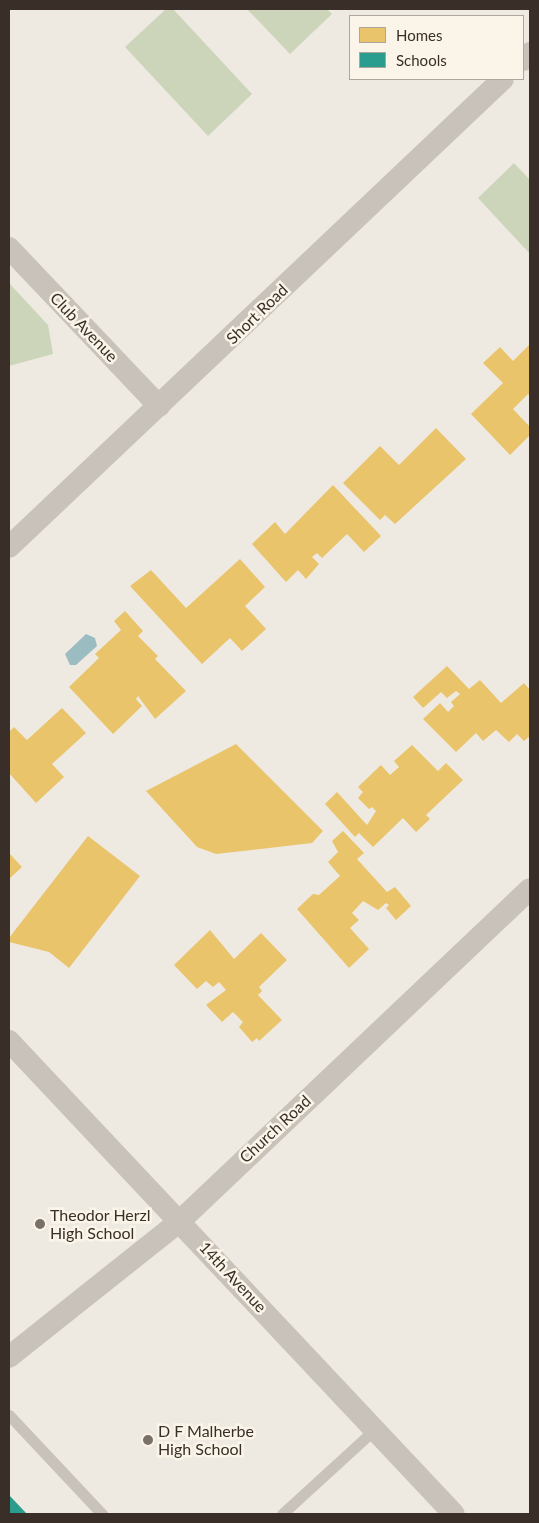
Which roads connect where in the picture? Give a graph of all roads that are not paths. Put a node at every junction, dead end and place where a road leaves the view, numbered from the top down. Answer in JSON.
{"nodes":[{"id":1,"x":503,"y":80,"type":"edge"},
{"id":2,"x":9,"y":248,"type":"edge"},
{"id":3,"x":159,"y":406,"type":"junction"},
{"id":4,"x":9,"y":547,"type":"edge"},
{"id":5,"x":530,"y":889,"type":"edge"},
{"id":6,"x":9,"y":1041,"type":"edge"},
{"id":7,"x":180,"y":1221,"type":"junction"},
{"id":8,"x":9,"y":1357,"type":"edge"},
{"id":9,"x":9,"y":1415,"type":"edge"},
{"id":10,"x":375,"y":1429,"type":"junction"},
{"id":11,"x":102,"y":1514,"type":"edge"},
{"id":12,"x":282,"y":1514,"type":"edge"},
{"id":13,"x":454,"y":1514,"type":"edge"}],
"edges":[{"from":1,"to":3,"type":"street","name":"Short Road"},
{"from":2,"to":3,"type":"street","name":"Club Avenue"},
{"from":3,"to":4,"type":"street","name":"Short Road"},
{"from":5,"to":7,"type":"street","name":"Church Road"},
{"from":6,"to":7,"type":"street","name":"14th Avenue"},
{"from":7,"to":8,"type":"street","name":"Church Road"},
{"from":7,"to":10,"type":"street","name":"14th Avenue"},
{"from":9,"to":11,"type":"lane"},
{"from":10,"to":12,"type":"lane"},
{"from":10,"to":13,"type":"street","name":"14th Avenue"}]}
